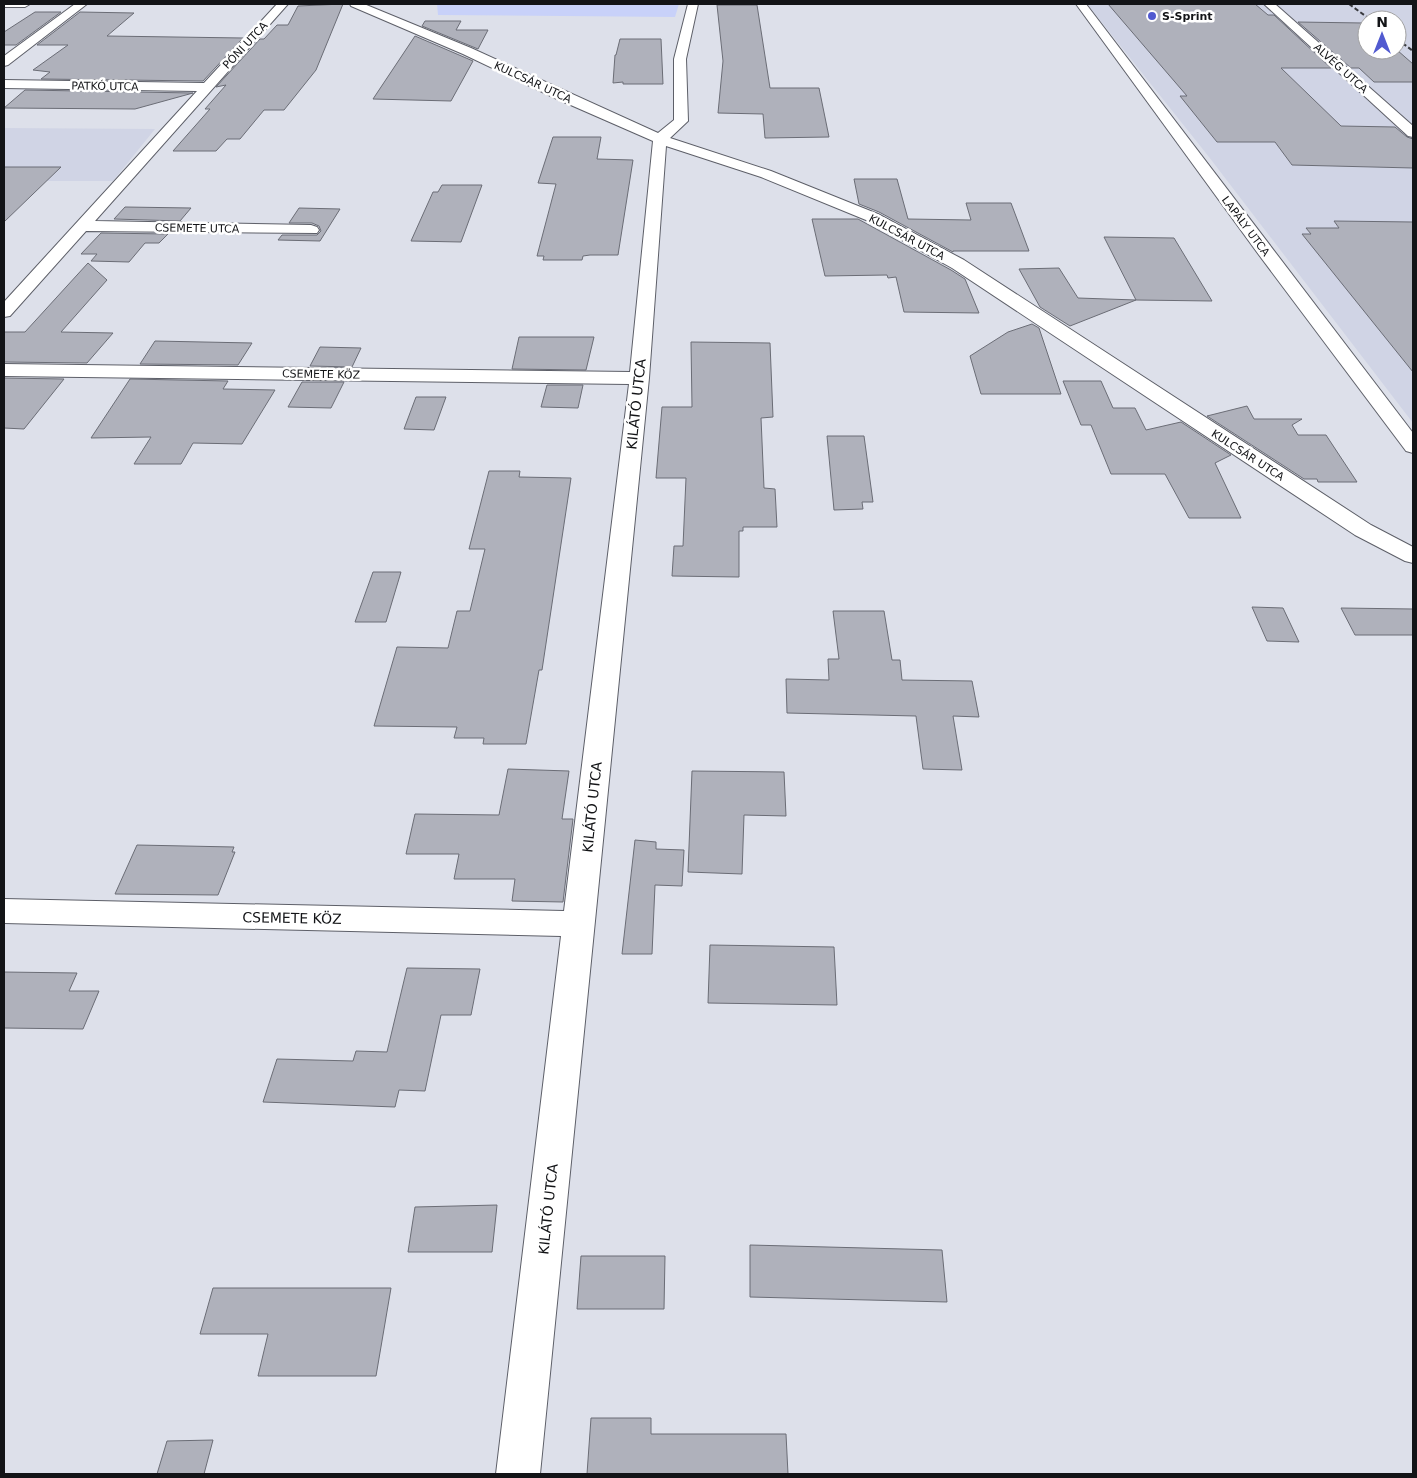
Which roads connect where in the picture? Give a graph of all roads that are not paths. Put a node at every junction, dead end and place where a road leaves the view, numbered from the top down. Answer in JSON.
{"nodes":[{"id":1,"x":4,"y":4,"type":"edge"},
{"id":2,"x":25,"y":4,"type":"edge"},
{"id":3,"x":82,"y":4,"type":"edge"},
{"id":4,"x":283,"y":4,"type":"edge"},
{"id":5,"x":355,"y":4,"type":"edge"},
{"id":6,"x":693,"y":4,"type":"edge"},
{"id":7,"x":1081,"y":4,"type":"edge"},
{"id":8,"x":1269,"y":4,"type":"edge"},
{"id":9,"x":4,"y":62,"type":"edge"},
{"id":10,"x":4,"y":84,"type":"edge"},
{"id":11,"x":206,"y":87,"type":"junction"},
{"id":12,"x":1413,"y":133,"type":"edge"},
{"id":13,"x":660,"y":139,"type":"junction"},
{"id":14,"x":82,"y":226,"type":"junction"},
{"id":15,"x":311,"y":230,"type":"dead end"},
{"id":16,"x":4,"y":312,"type":"edge"},
{"id":17,"x":4,"y":370,"type":"edge"},
{"id":18,"x":639,"y":378,"type":"junction"},
{"id":19,"x":1413,"y":446,"type":"edge"},
{"id":20,"x":1413,"y":556,"type":"edge"},
{"id":21,"x":4,"y":911,"type":"edge"},
{"id":22,"x":580,"y":924,"type":"junction"},
{"id":23,"x":518,"y":1474,"type":"edge"}],
"edges":[{"from":1,"to":2,"type":"street"},
{"from":3,"to":9,"type":"street"},
{"from":4,"to":11,"type":"street","name":"PÓNI UTCA"},
{"from":5,"to":13,"type":"street","name":"KULCSÁR UTCA"},
{"from":6,"to":13,"type":"street"},
{"from":7,"to":19,"type":"street","name":"LAPÁLY UTCA"},
{"from":8,"to":12,"type":"street","name":"ALVÉG UTCA"},
{"from":10,"to":11,"type":"street","name":"PATKÓ UTCA"},
{"from":11,"to":14,"type":"street"},
{"from":13,"to":18,"type":"street","name":"KILÁTÓ UTCA"},
{"from":13,"to":20,"type":"street","name":"KULCSÁR UTCA"},
{"from":14,"to":15,"type":"street","name":"CSEMETE UTCA"},
{"from":14,"to":16,"type":"street"},
{"from":17,"to":18,"type":"street","name":"CSEMETE KÖZ"},
{"from":18,"to":22,"type":"street","name":"KILÁTÓ UTCA"},
{"from":21,"to":22,"type":"street","name":"CSEMETE KÖZ"},
{"from":22,"to":23,"type":"street","name":"KILÁTÓ UTCA"}]}
